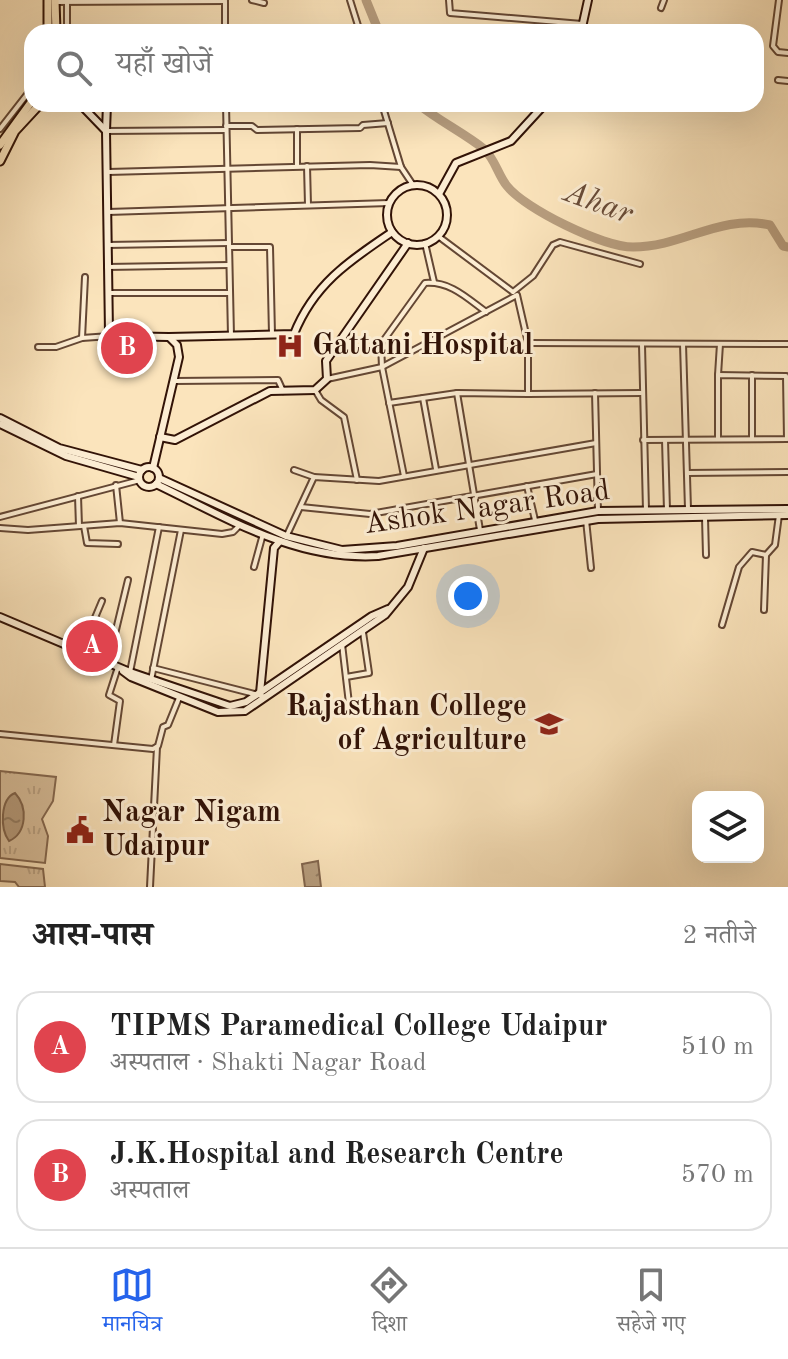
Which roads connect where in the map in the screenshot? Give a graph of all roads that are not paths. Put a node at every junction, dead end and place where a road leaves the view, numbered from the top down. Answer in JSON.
{"nodes":[{"id":1,"x":252,"y":0,"type":"edge"},
{"id":2,"x":350,"y":0,"type":"edge"},
{"id":3,"x":449,"y":0,"type":"edge"},
{"id":4,"x":588,"y":0,"type":"edge"},
{"id":5,"x":664,"y":0,"type":"edge"},
{"id":6,"x":779,"y":0,"type":"edge"},
{"id":7,"x":52,"y":1,"type":"edge"},
{"id":8,"x":67,"y":1,"type":"edge"},
{"id":9,"x":225,"y":1,"type":"edge"},
{"id":10,"x":264,"y":3,"type":"dead end"},
{"id":11,"x":661,"y":8,"type":"dead end"},
{"id":12,"x":49,"y":24,"type":"edge"},
{"id":13,"x":55,"y":24,"type":"edge"},
{"id":14,"x":67,"y":24,"type":"edge"},
{"id":15,"x":225,"y":24,"type":"edge"},
{"id":16,"x":358,"y":24,"type":"edge"},
{"id":17,"x":547,"y":24,"type":"edge"},
{"id":18,"x":583,"y":24,"type":"edge"},
{"id":19,"x":788,"y":53,"type":"edge"},
{"id":20,"x":778,"y":80,"type":"dead end"},
{"id":21,"x":788,"y":81,"type":"edge"},
{"id":22,"x":24,"y":98,"type":"edge"},
{"id":23,"x":24,"y":112,"type":"edge"},
{"id":24,"x":33,"y":112,"type":"edge"},
{"id":25,"x":88,"y":112,"type":"edge"},
{"id":26,"x":107,"y":112,"type":"edge"},
{"id":27,"x":226,"y":112,"type":"edge"},
{"id":28,"x":385,"y":112,"type":"edge"},
{"id":29,"x":538,"y":112,"type":"edge"},
{"id":30,"x":388,"y":123,"type":"junction"},
{"id":31,"x":226,"y":128,"type":"junction"},
{"id":32,"x":0,"y":129,"type":"edge"},
{"id":33,"x":297,"y":129,"type":"junction"},
{"id":34,"x":106,"y":131,"type":"junction"},
{"id":35,"x":0,"y":145,"type":"edge"},
{"id":36,"x":0,"y":161,"type":"edge"},
{"id":37,"x":297,"y":166,"type":"junction"},
{"id":38,"x":307,"y":166,"type":"junction"},
{"id":39,"x":401,"y":167,"type":"junction"},
{"id":40,"x":227,"y":170,"type":"junction"},
{"id":41,"x":108,"y":172,"type":"junction"},
{"id":42,"x":413,"y":185,"type":"junction"},
{"id":43,"x":439,"y":194,"type":"junction"},
{"id":44,"x":389,"y":203,"type":"junction"},
{"id":45,"x":308,"y":205,"type":"junction"},
{"id":46,"x":228,"y":208,"type":"junction"},
{"id":47,"x":108,"y":212,"type":"junction"},
{"id":48,"x":392,"y":232,"type":"junction"},
{"id":49,"x":438,"y":236,"type":"junction"},
{"id":50,"x":408,"y":243,"type":"junction"},
{"id":51,"x":425,"y":243,"type":"junction"},
{"id":52,"x":107,"y":245,"type":"junction"},
{"id":53,"x":229,"y":245,"type":"junction"},
{"id":54,"x":640,"y":264,"type":"dead end"},
{"id":55,"x":229,"y":265,"type":"junction"},
{"id":56,"x":107,"y":267,"type":"junction"},
{"id":57,"x":85,"y":277,"type":"dead end"},
{"id":58,"x":434,"y":282,"type":"junction"},
{"id":59,"x":108,"y":293,"type":"junction"},
{"id":60,"x":230,"y":293,"type":"junction"},
{"id":61,"x":515,"y":294,"type":"junction"},
{"id":62,"x":486,"y":312,"type":"junction"},
{"id":63,"x":272,"y":334,"type":"junction"},
{"id":64,"x":111,"y":336,"type":"junction"},
{"id":65,"x":231,"y":336,"type":"junction"},
{"id":66,"x":169,"y":337,"type":"junction"},
{"id":67,"x":82,"y":338,"type":"junction"},
{"id":68,"x":528,"y":343,"type":"junction"},
{"id":69,"x":642,"y":344,"type":"junction"},
{"id":70,"x":683,"y":344,"type":"junction"},
{"id":71,"x":720,"y":344,"type":"junction"},
{"id":72,"x":788,"y":344,"type":"edge"},
{"id":73,"x":38,"y":347,"type":"dead end"},
{"id":74,"x":382,"y":367,"type":"junction"},
{"id":75,"x":718,"y":375,"type":"junction"},
{"id":76,"x":752,"y":375,"type":"junction"},
{"id":77,"x":787,"y":376,"type":"edge"},
{"id":78,"x":327,"y":379,"type":"junction"},
{"id":79,"x":174,"y":381,"type":"junction"},
{"id":80,"x":315,"y":390,"type":"junction"},
{"id":81,"x":283,"y":391,"type":"junction"},
{"id":82,"x":641,"y":392,"type":"junction"},
{"id":83,"x":457,"y":393,"type":"junction"},
{"id":84,"x":595,"y":393,"type":"junction"},
{"id":85,"x":528,"y":394,"type":"junction"},
{"id":86,"x":423,"y":398,"type":"junction"},
{"id":87,"x":389,"y":403,"type":"junction"},
{"id":88,"x":0,"y":421,"type":"edge"},
{"id":89,"x":160,"y":437,"type":"junction"},
{"id":90,"x":752,"y":438,"type":"junction"},
{"id":91,"x":718,"y":439,"type":"junction"},
{"id":92,"x":788,"y":439,"type":"edge"},
{"id":93,"x":643,"y":440,"type":"junction"},
{"id":94,"x":665,"y":440,"type":"junction"},
{"id":95,"x":686,"y":440,"type":"junction"},
{"id":96,"x":596,"y":443,"type":"junction"},
{"id":97,"x":468,"y":463,"type":"junction"},
{"id":98,"x":153,"y":468,"type":"junction"},
{"id":99,"x":436,"y":469,"type":"junction"},
{"id":100,"x":294,"y":470,"type":"dead end"},
{"id":101,"x":788,"y":472,"type":"edge"},
{"id":102,"x":687,"y":473,"type":"junction"},
{"id":103,"x":597,"y":474,"type":"junction"},
{"id":104,"x":140,"y":476,"type":"junction"},
{"id":105,"x":404,"y":476,"type":"junction"},
{"id":106,"x":314,"y":477,"type":"junction"},
{"id":107,"x":357,"y":480,"type":"junction"},
{"id":108,"x":158,"y":481,"type":"junction"},
{"id":109,"x":116,"y":485,"type":"junction"},
{"id":110,"x":527,"y":486,"type":"junction"},
{"id":111,"x":78,"y":496,"type":"junction"},
{"id":112,"x":473,"y":496,"type":"junction"},
{"id":113,"x":301,"y":507,"type":"junction"},
{"id":114,"x":646,"y":510,"type":"junction"},
{"id":115,"x":598,"y":511,"type":"junction"},
{"id":116,"x":688,"y":511,"type":"junction"},
{"id":117,"x":788,"y":512,"type":"edge"},
{"id":118,"x":667,"y":514,"type":"junction"},
{"id":119,"x":779,"y":515,"type":"junction"},
{"id":120,"x":0,"y":517,"type":"edge"},
{"id":121,"x":705,"y":518,"type":"junction"},
{"id":122,"x":535,"y":520,"type":"junction"},
{"id":123,"x":586,"y":520,"type":"junction"},
{"id":124,"x":120,"y":523,"type":"junction"},
{"id":125,"x":240,"y":524,"type":"junction"},
{"id":126,"x":81,"y":526,"type":"junction"},
{"id":127,"x":159,"y":527,"type":"junction"},
{"id":128,"x":0,"y":528,"type":"edge"},
{"id":129,"x":181,"y":530,"type":"junction"},
{"id":130,"x":480,"y":530,"type":"junction"},
{"id":131,"x":263,"y":534,"type":"junction"},
{"id":132,"x":286,"y":536,"type":"junction"},
{"id":133,"x":426,"y":541,"type":"junction"},
{"id":134,"x":280,"y":542,"type":"junction"},
{"id":135,"x":118,"y":544,"type":"dead end"},
{"id":136,"x":424,"y":549,"type":"junction"},
{"id":137,"x":706,"y":555,"type":"dead end"},
{"id":138,"x":766,"y":555,"type":"junction"},
{"id":139,"x":254,"y":567,"type":"dead end"},
{"id":140,"x":591,"y":568,"type":"dead end"},
{"id":141,"x":128,"y":580,"type":"dead end"},
{"id":142,"x":102,"y":601,"type":"dead end"},
{"id":143,"x":764,"y":610,"type":"dead end"},
{"id":144,"x":1,"y":618,"type":"edge"},
{"id":145,"x":722,"y":625,"type":"dead end"},
{"id":146,"x":360,"y":628,"type":"junction"},
{"id":147,"x":342,"y":644,"type":"junction"},
{"id":148,"x":81,"y":651,"type":"junction"},
{"id":149,"x":108,"y":663,"type":"junction"},
{"id":150,"x":119,"y":667,"type":"junction"},
{"id":151,"x":153,"y":668,"type":"junction"},
{"id":152,"x":130,"y":672,"type":"junction"},
{"id":153,"x":346,"y":677,"type":"junction"},
{"id":154,"x":151,"y":680,"type":"junction"},
{"id":155,"x":264,"y":693,"type":"junction"},
{"id":156,"x":179,"y":698,"type":"junction"},
{"id":157,"x":389,"y":708,"type":"dead end"},
{"id":158,"x":0,"y":734,"type":"edge"},
{"id":159,"x":114,"y":745,"type":"junction"},
{"id":160,"x":157,"y":747,"type":"junction"},
{"id":161,"x":150,"y":887,"type":"edge"}],
"edges":[{"from":1,"to":10,"type":"street"},
{"from":2,"to":16,"type":"street"},
{"from":3,"to":17,"type":"street"},
{"from":4,"to":18,"type":"street"},
{"from":5,"to":11,"type":"street"},
{"from":6,"to":19,"type":"street"},
{"from":7,"to":8,"type":"street"},
{"from":7,"to":12,"type":"main road"},
{"from":7,"to":13,"type":"main road"},
{"from":8,"to":9,"type":"street"},
{"from":8,"to":14,"type":"street"},
{"from":9,"to":15,"type":"street"},
{"from":20,"to":21,"type":"street"},
{"from":22,"to":32,"type":"street"},
{"from":23,"to":35,"type":"main road"},
{"from":24,"to":36,"type":"main road"},
{"from":25,"to":34,"type":"street"},
{"from":26,"to":34,"type":"street"},
{"from":27,"to":31,"type":"street"},
{"from":28,"to":30,"type":"street"},
{"from":29,"to":43,"type":"street"},
{"from":30,"to":33,"type":"street"},
{"from":30,"to":39,"type":"street"},
{"from":31,"to":33,"type":"street"},
{"from":31,"to":34,"type":"street"},
{"from":31,"to":40,"type":"street"},
{"from":33,"to":37,"type":"street"},
{"from":34,"to":41,"type":"street"},
{"from":37,"to":38,"type":"street"},
{"from":37,"to":40,"type":"street"},
{"from":38,"to":39,"type":"street"},
{"from":38,"to":45,"type":"street"},
{"from":39,"to":42,"type":"street"},
{"from":40,"to":41,"type":"street"},
{"from":40,"to":46,"type":"street"},
{"from":41,"to":47,"type":"street"},
{"from":42,"to":43,"type":"street"},
{"from":42,"to":44,"type":"street"},
{"from":43,"to":49,"type":"street"},
{"from":44,"to":45,"type":"street"},
{"from":44,"to":48,"type":"street"},
{"from":45,"to":46,"type":"street"},
{"from":46,"to":47,"type":"street"},
{"from":46,"to":53,"type":"street"},
{"from":47,"to":52,"type":"street"},
{"from":48,"to":50,"type":"street"},
{"from":48,"to":63,"type":"street"},
{"from":49,"to":51,"type":"street"},
{"from":49,"to":61,"type":"street"},
{"from":50,"to":51,"type":"street"},
{"from":50,"to":78,"type":"street"},
{"from":51,"to":58,"type":"street"},
{"from":52,"to":53,"type":"street"},
{"from":52,"to":56,"type":"street"},
{"from":53,"to":55,"type":"street"},
{"from":53,"to":63,"type":"street"},
{"from":54,"to":61,"type":"street"},
{"from":55,"to":56,"type":"street"},
{"from":55,"to":60,"type":"street"},
{"from":56,"to":59,"type":"street"},
{"from":57,"to":67,"type":"street"},
{"from":58,"to":62,"type":"street"},
{"from":58,"to":74,"type":"street"},
{"from":59,"to":60,"type":"street"},
{"from":59,"to":64,"type":"street"},
{"from":60,"to":65,"type":"street"},
{"from":61,"to":62,"type":"street"},
{"from":61,"to":68,"type":"street"},
{"from":62,"to":74,"type":"street"},
{"from":63,"to":65,"type":"street"},
{"from":64,"to":66,"type":"street"},
{"from":64,"to":67,"type":"street"},
{"from":65,"to":66,"type":"street"},
{"from":66,"to":79,"type":"street"},
{"from":67,"to":73,"type":"street"},
{"from":68,"to":69,"type":"street"},
{"from":68,"to":85,"type":"street"},
{"from":69,"to":70,"type":"street"},
{"from":69,"to":82,"type":"street"},
{"from":70,"to":71,"type":"street"},
{"from":70,"to":95,"type":"street"},
{"from":71,"to":72,"type":"street"},
{"from":71,"to":75,"type":"street"},
{"from":74,"to":78,"type":"street"},
{"from":74,"to":87,"type":"street"},
{"from":75,"to":76,"type":"street"},
{"from":75,"to":91,"type":"street"},
{"from":76,"to":77,"type":"street"},
{"from":76,"to":90,"type":"street"},
{"from":77,"to":92,"type":"street"},
{"from":78,"to":80,"type":"street"},
{"from":79,"to":81,"type":"street"},
{"from":79,"to":89,"type":"street"},
{"from":80,"to":81,"type":"street"},
{"from":80,"to":107,"type":"street"},
{"from":81,"to":89,"type":"street"},
{"from":82,"to":84,"type":"street"},
{"from":82,"to":93,"type":"street"},
{"from":83,"to":85,"type":"street"},
{"from":83,"to":86,"type":"street"},
{"from":83,"to":97,"type":"street"},
{"from":84,"to":85,"type":"street"},
{"from":84,"to":96,"type":"street"},
{"from":86,"to":87,"type":"street"},
{"from":86,"to":99,"type":"street"},
{"from":87,"to":105,"type":"street"},
{"from":88,"to":104,"type":"street"},
{"from":89,"to":98,"type":"street"},
{"from":90,"to":91,"type":"street"},
{"from":90,"to":92,"type":"street"},
{"from":91,"to":95,"type":"street"},
{"from":93,"to":94,"type":"street"},
{"from":93,"to":114,"type":"street"},
{"from":94,"to":95,"type":"street"},
{"from":94,"to":118,"type":"street"},
{"from":95,"to":102,"type":"street"},
{"from":96,"to":97,"type":"street"},
{"from":96,"to":103,"type":"street"},
{"from":97,"to":99,"type":"street"},
{"from":97,"to":112,"type":"street"},
{"from":98,"to":104,"type":"street"},
{"from":98,"to":108,"type":"street"},
{"from":99,"to":105,"type":"street"},
{"from":100,"to":106,"type":"street"},
{"from":101,"to":102,"type":"street"},
{"from":102,"to":116,"type":"street"},
{"from":103,"to":110,"type":"street"},
{"from":103,"to":115,"type":"street"},
{"from":104,"to":108,"type":"street"},
{"from":104,"to":109,"type":"street"},
{"from":105,"to":107,"type":"street"},
{"from":106,"to":107,"type":"street"},
{"from":106,"to":113,"type":"street"},
{"from":108,"to":125,"type":"street"},
{"from":108,"to":132,"type":"street","name":"Ashok Nagar Road"},
{"from":109,"to":111,"type":"street"},
{"from":109,"to":124,"type":"street"},
{"from":110,"to":112,"type":"street"},
{"from":110,"to":122,"type":"street"},
{"from":111,"to":120,"type":"street"},
{"from":111,"to":126,"type":"street"},
{"from":112,"to":113,"type":"street"},
{"from":112,"to":130,"type":"street"},
{"from":113,"to":132,"type":"street"},
{"from":114,"to":115,"type":"street","name":"Ashok Nagar Road"},
{"from":114,"to":118,"type":"street","name":"Ashok Nagar Road"},
{"from":115,"to":122,"type":"street","name":"Ashok Nagar Road"},
{"from":116,"to":117,"type":"street","name":"Ashok Nagar Road"},
{"from":116,"to":118,"type":"street","name":"Ashok Nagar Road"},
{"from":117,"to":119,"type":"street"},
{"from":118,"to":121,"type":"street"},
{"from":118,"to":123,"type":"street"},
{"from":119,"to":121,"type":"street"},
{"from":119,"to":138,"type":"street"},
{"from":121,"to":137,"type":"street"},
{"from":122,"to":130,"type":"street","name":"Ashok Nagar Road"},
{"from":123,"to":136,"type":"street"},
{"from":123,"to":140,"type":"street"},
{"from":124,"to":126,"type":"street"},
{"from":124,"to":127,"type":"street"},
{"from":125,"to":129,"type":"street"},
{"from":125,"to":131,"type":"street"},
{"from":126,"to":128,"type":"street"},
{"from":126,"to":135,"type":"street"},
{"from":127,"to":129,"type":"street"},
{"from":127,"to":152,"type":"street"},
{"from":129,"to":151,"type":"street"},
{"from":130,"to":133,"type":"street","name":"Ashok Nagar Road"},
{"from":131,"to":134,"type":"street"},
{"from":131,"to":139,"type":"street"},
{"from":132,"to":133,"type":"street","name":"Ashok Nagar Road"},
{"from":132,"to":134,"type":"street"},
{"from":133,"to":136,"type":"street"},
{"from":134,"to":136,"type":"street"},
{"from":134,"to":155,"type":"street"},
{"from":136,"to":146,"type":"street"},
{"from":138,"to":143,"type":"street"},
{"from":138,"to":145,"type":"street"},
{"from":141,"to":149,"type":"street"},
{"from":142,"to":148,"type":"street"},
{"from":144,"to":148,"type":"street"},
{"from":146,"to":147,"type":"street"},
{"from":146,"to":153,"type":"street"},
{"from":146,"to":155,"type":"street"},
{"from":147,"to":153,"type":"street"},
{"from":147,"to":155,"type":"street"},
{"from":148,"to":149,"type":"street"},
{"from":149,"to":150,"type":"street"},
{"from":150,"to":152,"type":"street"},
{"from":150,"to":156,"type":"street"},
{"from":150,"to":159,"type":"street"},
{"from":151,"to":154,"type":"street"},
{"from":151,"to":155,"type":"street"},
{"from":152,"to":154,"type":"street"},
{"from":153,"to":157,"type":"street"},
{"from":154,"to":155,"type":"street"},
{"from":155,"to":156,"type":"street"},
{"from":156,"to":160,"type":"street"},
{"from":158,"to":159,"type":"street"},
{"from":159,"to":160,"type":"street"},
{"from":160,"to":161,"type":"street"}]}
